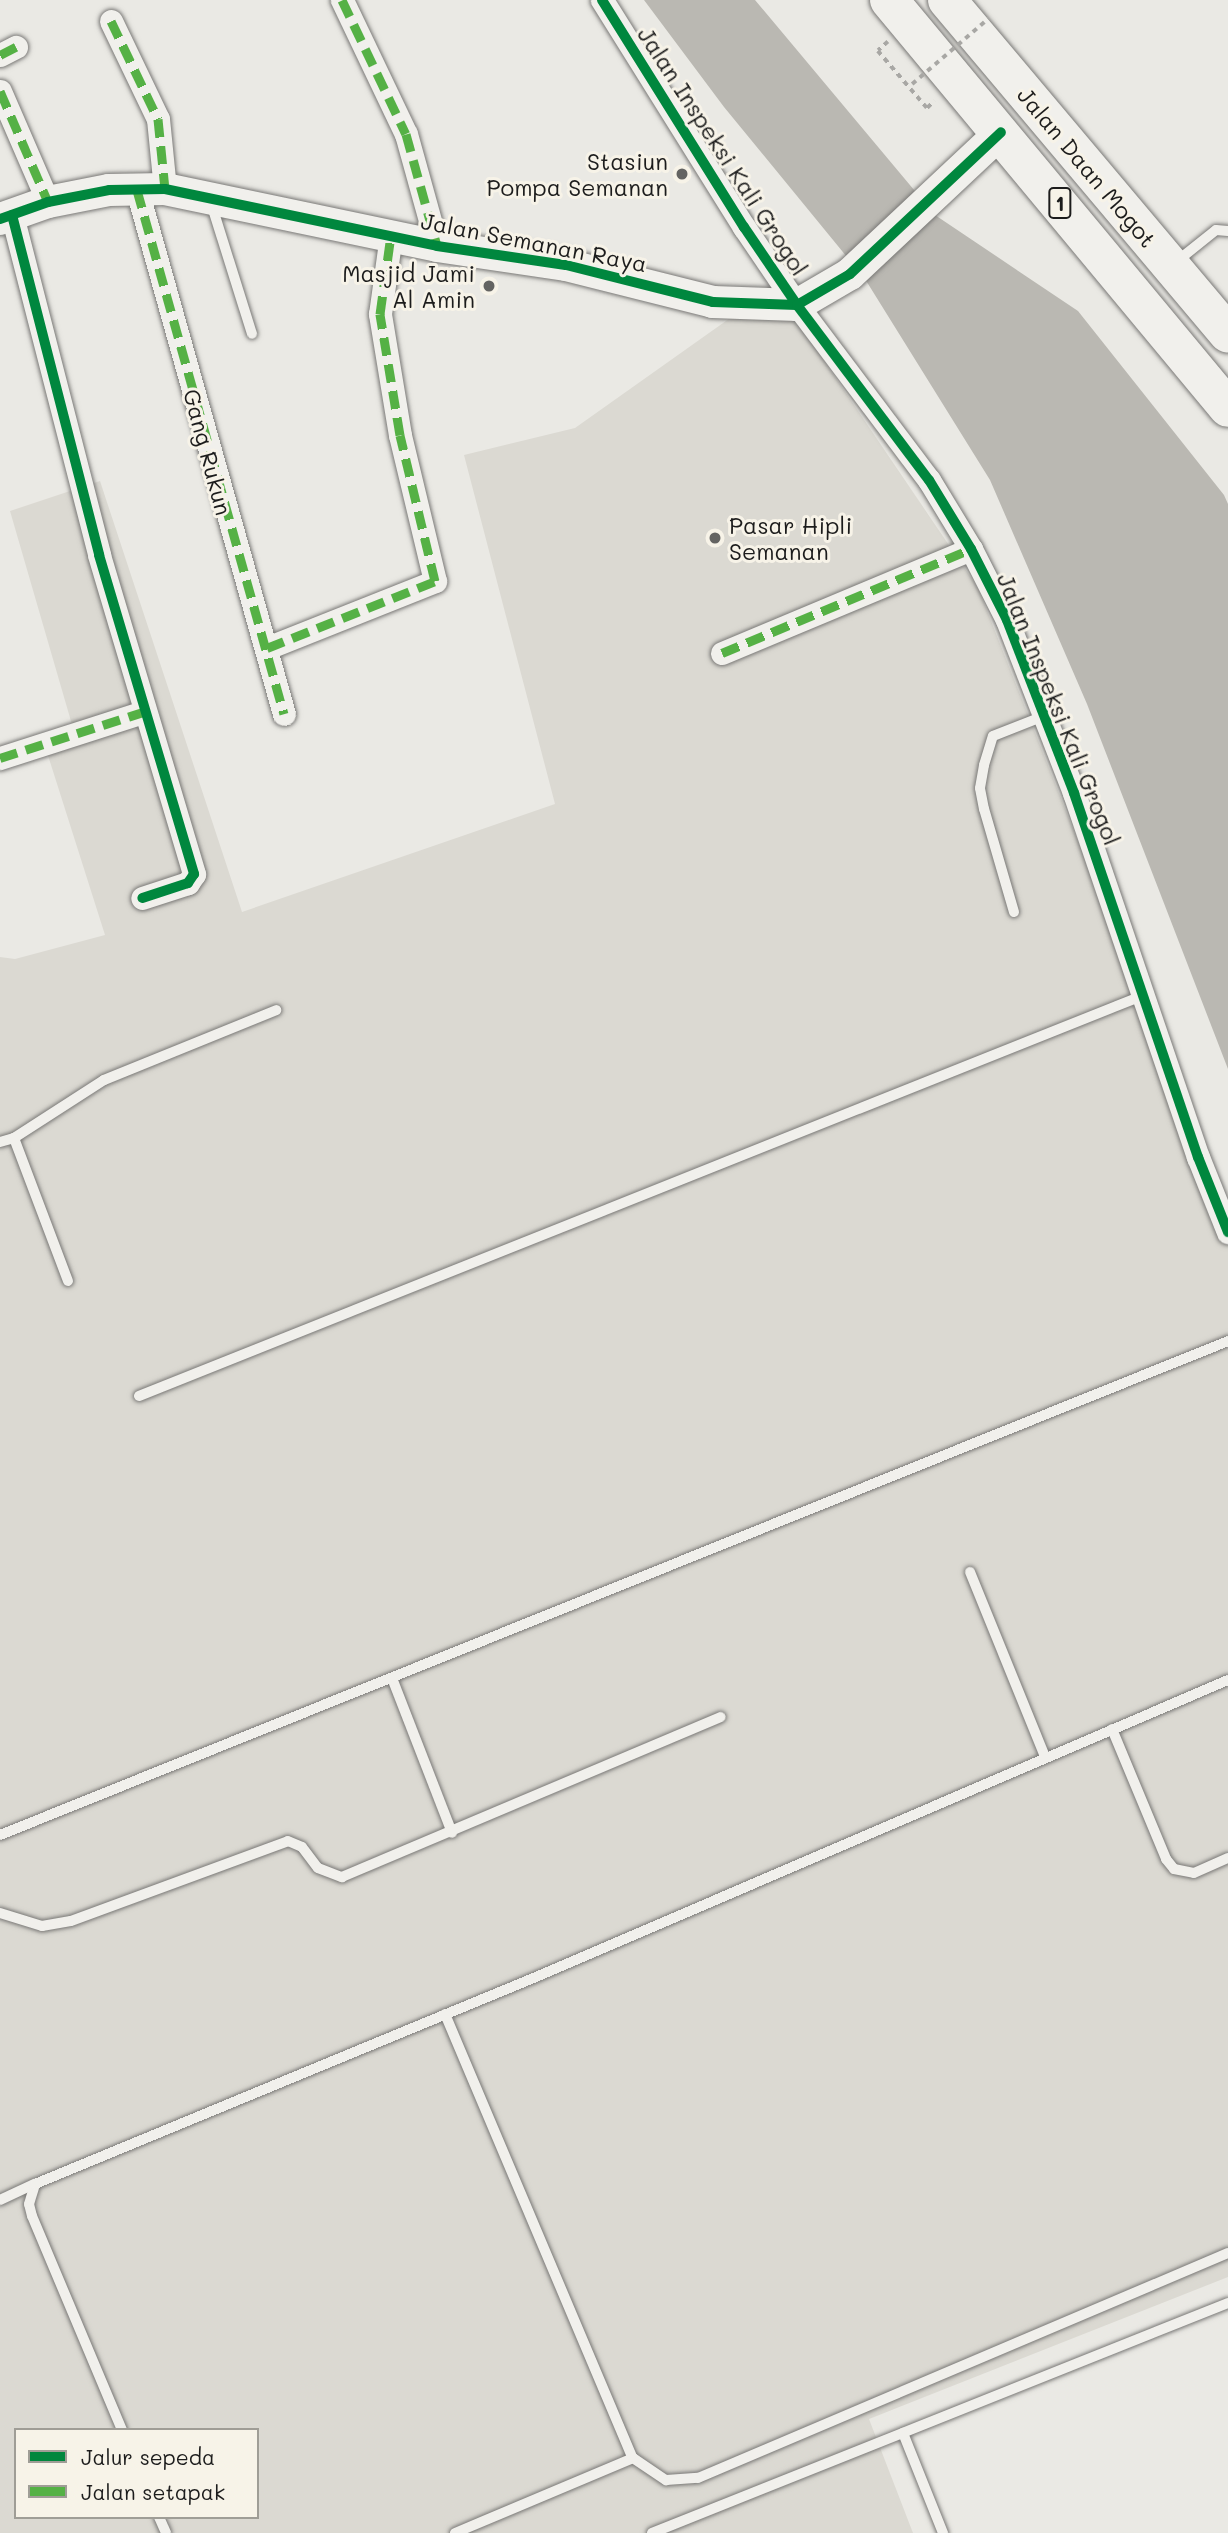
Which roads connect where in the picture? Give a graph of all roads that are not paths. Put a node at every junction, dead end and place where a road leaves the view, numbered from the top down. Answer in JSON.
{"nodes":[{"id":1,"x":342,"y":0,"type":"edge"},
{"id":2,"x":602,"y":0,"type":"edge"},
{"id":3,"x":889,"y":0,"type":"edge"},
{"id":4,"x":947,"y":0,"type":"edge"},
{"id":5,"x":111,"y":21,"type":"dead end"},
{"id":6,"x":0,"y":91,"type":"edge"},
{"id":7,"x":1001,"y":131,"type":"junction"},
{"id":8,"x":151,"y":190,"type":"junction"},
{"id":9,"x":210,"y":198,"type":"junction"},
{"id":10,"x":48,"y":202,"type":"junction"},
{"id":11,"x":6,"y":217,"type":"edge"},
{"id":12,"x":1228,"y":231,"type":"edge"},
{"id":13,"x":391,"y":235,"type":"junction"},
{"id":14,"x":437,"y":246,"type":"junction"},
{"id":15,"x":1171,"y":267,"type":"junction"},
{"id":16,"x":797,"y":305,"type":"junction"},
{"id":17,"x":1224,"y":322,"type":"edge"},
{"id":18,"x":252,"y":334,"type":"dead end"},
{"id":19,"x":1228,"y":408,"type":"edge"},
{"id":20,"x":971,"y":548,"type":"junction"},
{"id":21,"x":267,"y":648,"type":"junction"},
{"id":22,"x":722,"y":653,"type":"dead end"},
{"id":23,"x":143,"y":712,"type":"junction"},
{"id":24,"x":284,"y":714,"type":"dead end"},
{"id":25,"x":1044,"y":716,"type":"junction"},
{"id":26,"x":0,"y":758,"type":"edge"},
{"id":27,"x":142,"y":898,"type":"dead end"},
{"id":28,"x":1014,"y":912,"type":"dead end"},
{"id":29,"x":1144,"y":995,"type":"junction"},
{"id":30,"x":275,"y":1010,"type":"dead end"},
{"id":31,"x":13,"y":1138,"type":"junction"},
{"id":32,"x":0,"y":1142,"type":"edge"},
{"id":33,"x":1228,"y":1232,"type":"edge"},
{"id":34,"x":68,"y":1281,"type":"dead end"},
{"id":35,"x":1228,"y":1342,"type":"edge"},
{"id":36,"x":139,"y":1396,"type":"dead end"},
{"id":37,"x":970,"y":1572,"type":"dead end"},
{"id":38,"x":392,"y":1678,"type":"junction"},
{"id":39,"x":1228,"y":1680,"type":"edge"},
{"id":40,"x":721,"y":1717,"type":"dead end"},
{"id":41,"x":1111,"y":1729,"type":"junction"},
{"id":42,"x":1045,"y":1757,"type":"junction"},
{"id":43,"x":452,"y":1833,"type":"junction"},
{"id":44,"x":0,"y":1835,"type":"edge"},
{"id":45,"x":1228,"y":1858,"type":"edge"},
{"id":46,"x":0,"y":1913,"type":"edge"},
{"id":47,"x":445,"y":2014,"type":"junction"},
{"id":48,"x":35,"y":2184,"type":"junction"},
{"id":49,"x":0,"y":2200,"type":"edge"},
{"id":50,"x":1228,"y":2253,"type":"edge"},
{"id":51,"x":1228,"y":2303,"type":"edge"},
{"id":52,"x":121,"y":2428,"type":"edge"},
{"id":53,"x":903,"y":2433,"type":"junction"},
{"id":54,"x":633,"y":2458,"type":"junction"},
{"id":55,"x":455,"y":2533,"type":"edge"},
{"id":56,"x":652,"y":2533,"type":"edge"},
{"id":57,"x":943,"y":2533,"type":"edge"}],
"edges":[{"from":1,"to":14,"type":"street"},
{"from":2,"to":16,"type":"street","name":"Jalan Inspeksi Kali Grogol"},
{"from":3,"to":7,"type":"highway","name":"Jalan Daan Mogot","number":"1"},
{"from":4,"to":15,"type":"highway","name":"Jalan Daan Mogot","number":"1"},
{"from":5,"to":8,"type":"street","name":"Gang Rukun"},
{"from":6,"to":10,"type":"street"},
{"from":7,"to":16,"type":"street"},
{"from":7,"to":19,"type":"highway","name":"Jalan Daan Mogot","number":"1"},
{"from":8,"to":9,"type":"street","name":"Jalan Semanan Raya"},
{"from":8,"to":10,"type":"street","name":"Jalan Semanan Raya"},
{"from":8,"to":21,"type":"street","name":"Gang Rukun"},
{"from":9,"to":13,"type":"street","name":"Jalan Semanan Raya"},
{"from":9,"to":18,"type":"lane"},
{"from":10,"to":11,"type":"street","name":"Jalan Semanan Raya"},
{"from":11,"to":23,"type":"street"},
{"from":12,"to":15,"type":"lane"},
{"from":13,"to":14,"type":"street","name":"Jalan Semanan Raya"},
{"from":13,"to":21,"type":"street"},
{"from":14,"to":16,"type":"street","name":"Jalan Semanan Raya"},
{"from":15,"to":17,"type":"highway","name":"Jalan Daan Mogot","number":"1"},
{"from":16,"to":20,"type":"street","name":"Jalan Inspeksi Kali Grogol"},
{"from":20,"to":22,"type":"street"},
{"from":20,"to":25,"type":"street","name":"Jalan Inspeksi Kali Grogol"},
{"from":21,"to":24,"type":"street","name":"Gang Rukun"},
{"from":23,"to":26,"type":"street"},
{"from":23,"to":27,"type":"street"},
{"from":25,"to":28,"type":"lane"},
{"from":25,"to":29,"type":"street","name":"Jalan Inspeksi Kali Grogol"},
{"from":29,"to":33,"type":"street","name":"Jalan Inspeksi Kali Grogol"},
{"from":29,"to":36,"type":"lane"},
{"from":30,"to":31,"type":"lane"},
{"from":31,"to":32,"type":"lane"},
{"from":31,"to":34,"type":"lane"},
{"from":35,"to":38,"type":"lane"},
{"from":37,"to":42,"type":"lane"},
{"from":38,"to":43,"type":"lane"},
{"from":38,"to":44,"type":"lane"},
{"from":39,"to":41,"type":"lane"},
{"from":40,"to":43,"type":"lane"},
{"from":41,"to":42,"type":"lane"},
{"from":41,"to":45,"type":"lane"},
{"from":42,"to":47,"type":"lane"},
{"from":43,"to":46,"type":"lane"},
{"from":47,"to":48,"type":"lane"},
{"from":47,"to":54,"type":"lane"},
{"from":48,"to":49,"type":"lane"},
{"from":48,"to":52,"type":"lane"},
{"from":50,"to":54,"type":"lane"},
{"from":51,"to":53,"type":"lane"},
{"from":53,"to":56,"type":"lane"},
{"from":53,"to":57,"type":"lane"},
{"from":54,"to":55,"type":"lane"}]}
